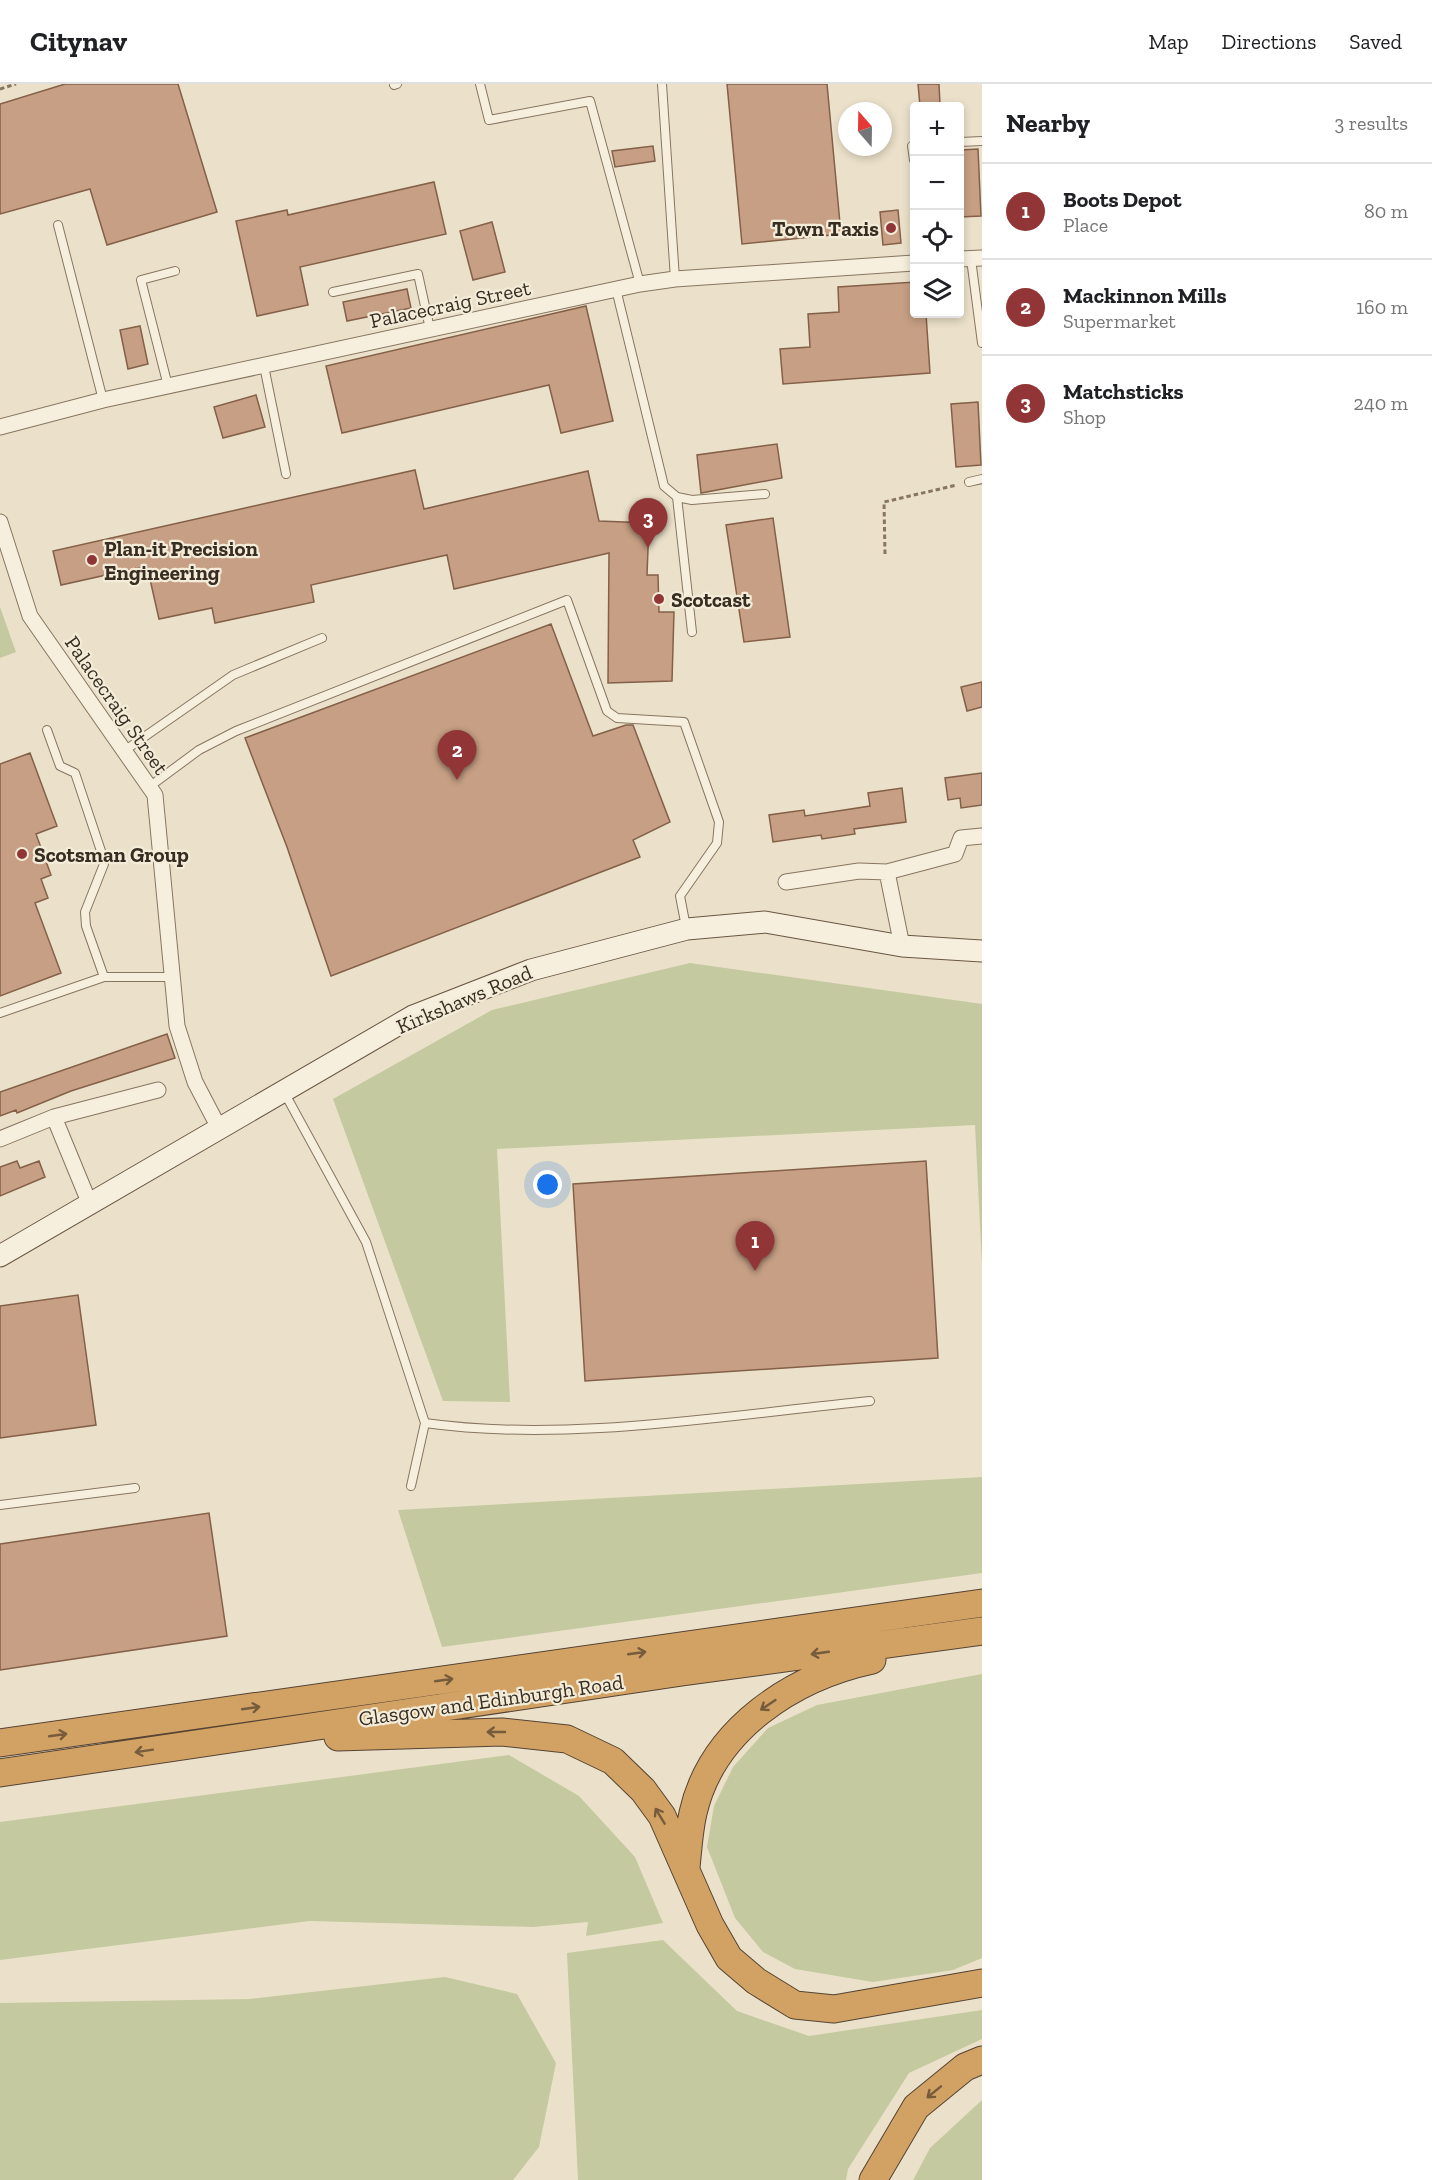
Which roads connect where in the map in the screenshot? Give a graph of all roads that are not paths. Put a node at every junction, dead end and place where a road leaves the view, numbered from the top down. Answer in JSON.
{"nodes":[{"id":1,"x":480,"y":84,"type":"edge"},
{"id":2,"x":662,"y":84,"type":"edge"},
{"id":3,"x":982,"y":141,"type":"edge"},
{"id":4,"x":964,"y":142,"type":"edge"},
{"id":5,"x":58,"y":225,"type":"dead end"},
{"id":6,"x":971,"y":259,"type":"edge"},
{"id":7,"x":910,"y":262,"type":"edge"},
{"id":8,"x":175,"y":271,"type":"dead end"},
{"id":9,"x":675,"y":279,"type":"junction"},
{"id":10,"x":640,"y":284,"type":"junction"},
{"id":11,"x":616,"y":289,"type":"junction"},
{"id":12,"x":333,"y":292,"type":"dead end"},
{"id":13,"x":430,"y":329,"type":"junction"},
{"id":14,"x":982,"y":343,"type":"edge"},
{"id":15,"x":264,"y":366,"type":"junction"},
{"id":16,"x":168,"y":386,"type":"junction"},
{"id":17,"x":103,"y":400,"type":"junction"},
{"id":18,"x":0,"y":427,"type":"edge"},
{"id":19,"x":286,"y":474,"type":"dead end"},
{"id":20,"x":982,"y":479,"type":"edge"},
{"id":21,"x":969,"y":482,"type":"road end"},
{"id":22,"x":765,"y":494,"type":"dead end"},
{"id":23,"x":677,"y":497,"type":"junction"},
{"id":24,"x":0,"y":522,"type":"edge"},
{"id":25,"x":692,"y":632,"type":"dead end"},
{"id":26,"x":322,"y":638,"type":"dead end"},
{"id":27,"x":47,"y":730,"type":"dead end"},
{"id":28,"x":124,"y":751,"type":"junction"},
{"id":29,"x":149,"y":787,"type":"junction"},
{"id":30,"x":982,"y":836,"type":"edge"},
{"id":31,"x":887,"y":872,"type":"junction"},
{"id":32,"x":786,"y":882,"type":"dead end"},
{"id":33,"x":687,"y":929,"type":"junction"},
{"id":34,"x":902,"y":946,"type":"junction"},
{"id":35,"x":982,"y":951,"type":"edge"},
{"id":36,"x":104,"y":977,"type":"junction"},
{"id":37,"x":172,"y":977,"type":"junction"},
{"id":38,"x":0,"y":1013,"type":"edge"},
{"id":39,"x":158,"y":1090,"type":"dead end"},
{"id":40,"x":284,"y":1090,"type":"junction"},
{"id":41,"x":54,"y":1117,"type":"junction"},
{"id":42,"x":219,"y":1128,"type":"junction"},
{"id":43,"x":0,"y":1138,"type":"edge"},
{"id":44,"x":89,"y":1203,"type":"junction"},
{"id":45,"x":0,"y":1256,"type":"edge"},
{"id":46,"x":870,"y":1401,"type":"dead end"},
{"id":47,"x":425,"y":1423,"type":"junction"},
{"id":48,"x":411,"y":1486,"type":"dead end"},
{"id":49,"x":135,"y":1488,"type":"dead end"},
{"id":50,"x":0,"y":1505,"type":"edge"},
{"id":51,"x":982,"y":1603,"type":"edge"},
{"id":52,"x":982,"y":1631,"type":"edge"},
{"id":53,"x":982,"y":1637,"type":"edge"},
{"id":54,"x":202,"y":1742,"type":"junction"},
{"id":55,"x":0,"y":1743,"type":"edge"},
{"id":56,"x":0,"y":1773,"type":"edge"},
{"id":57,"x":686,"y":1868,"type":"junction"},
{"id":58,"x":982,"y":1983,"type":"edge"},
{"id":59,"x":982,"y":2060,"type":"edge"},
{"id":60,"x":873,"y":2180,"type":"edge"}],
"edges":[{"from":1,"to":10,"type":"lane"},
{"from":2,"to":9,"type":"lane"},
{"from":3,"to":4,"type":"lane"},
{"from":5,"to":17,"type":"lane"},
{"from":6,"to":14,"type":"lane"},
{"from":7,"to":9,"type":"street","name":"Palacecraig Street"},
{"from":8,"to":16,"type":"lane"},
{"from":9,"to":10,"type":"street","name":"Palacecraig Street"},
{"from":10,"to":11,"type":"street","name":"Palacecraig Street"},
{"from":11,"to":13,"type":"street","name":"Palacecraig Street"},
{"from":11,"to":23,"type":"lane"},
{"from":12,"to":13,"type":"lane"},
{"from":13,"to":15,"type":"street","name":"Palacecraig Street"},
{"from":15,"to":16,"type":"street","name":"Palacecraig Street"},
{"from":15,"to":19,"type":"lane"},
{"from":16,"to":17,"type":"street","name":"Palacecraig Street"},
{"from":17,"to":18,"type":"street","name":"Palacecraig Street"},
{"from":20,"to":21,"type":"lane"},
{"from":22,"to":23,"type":"lane"},
{"from":23,"to":25,"type":"lane"},
{"from":24,"to":28,"type":"street","name":"Palacecraig Street"},
{"from":26,"to":28,"type":"lane"},
{"from":27,"to":36,"type":"lane"},
{"from":28,"to":29,"type":"street","name":"Palacecraig Street"},
{"from":29,"to":33,"type":"lane"},
{"from":29,"to":37,"type":"street","name":"Palacecraig Street"},
{"from":30,"to":31,"type":"street"},
{"from":31,"to":32,"type":"street"},
{"from":31,"to":34,"type":"street"},
{"from":33,"to":34,"type":"street","name":"Kirkshaws Road"},
{"from":33,"to":40,"type":"street","name":"Kirkshaws Road"},
{"from":34,"to":35,"type":"street","name":"Kirkshaws Road"},
{"from":36,"to":37,"type":"lane"},
{"from":36,"to":38,"type":"lane"},
{"from":37,"to":42,"type":"street","name":"Palacecraig Street"},
{"from":39,"to":41,"type":"street"},
{"from":40,"to":42,"type":"street","name":"Kirkshaws Road"},
{"from":40,"to":47,"type":"lane"},
{"from":41,"to":43,"type":"street"},
{"from":41,"to":44,"type":"street"},
{"from":42,"to":44,"type":"street","name":"Kirkshaws Road"},
{"from":44,"to":45,"type":"street","name":"Kirkshaws Road"},
{"from":46,"to":47,"type":"lane"},
{"from":47,"to":48,"type":"lane"},
{"from":49,"to":50,"type":"lane"},
{"from":55,"to":51,"type":"highway","name":"Glasgow and Edinburgh Road","one_way":true},
{"from":52,"to":54,"type":"highway","name":"Glasgow and Edinburgh Road","one_way":true},
{"from":53,"to":57,"type":"highway","one_way":true},
{"from":54,"to":56,"type":"highway","name":"Glasgow and Edinburgh Road","one_way":true},
{"from":57,"to":54,"type":"highway","one_way":true},
{"from":57,"to":58,"type":"highway"},
{"from":59,"to":60,"type":"highway","one_way":true}]}
